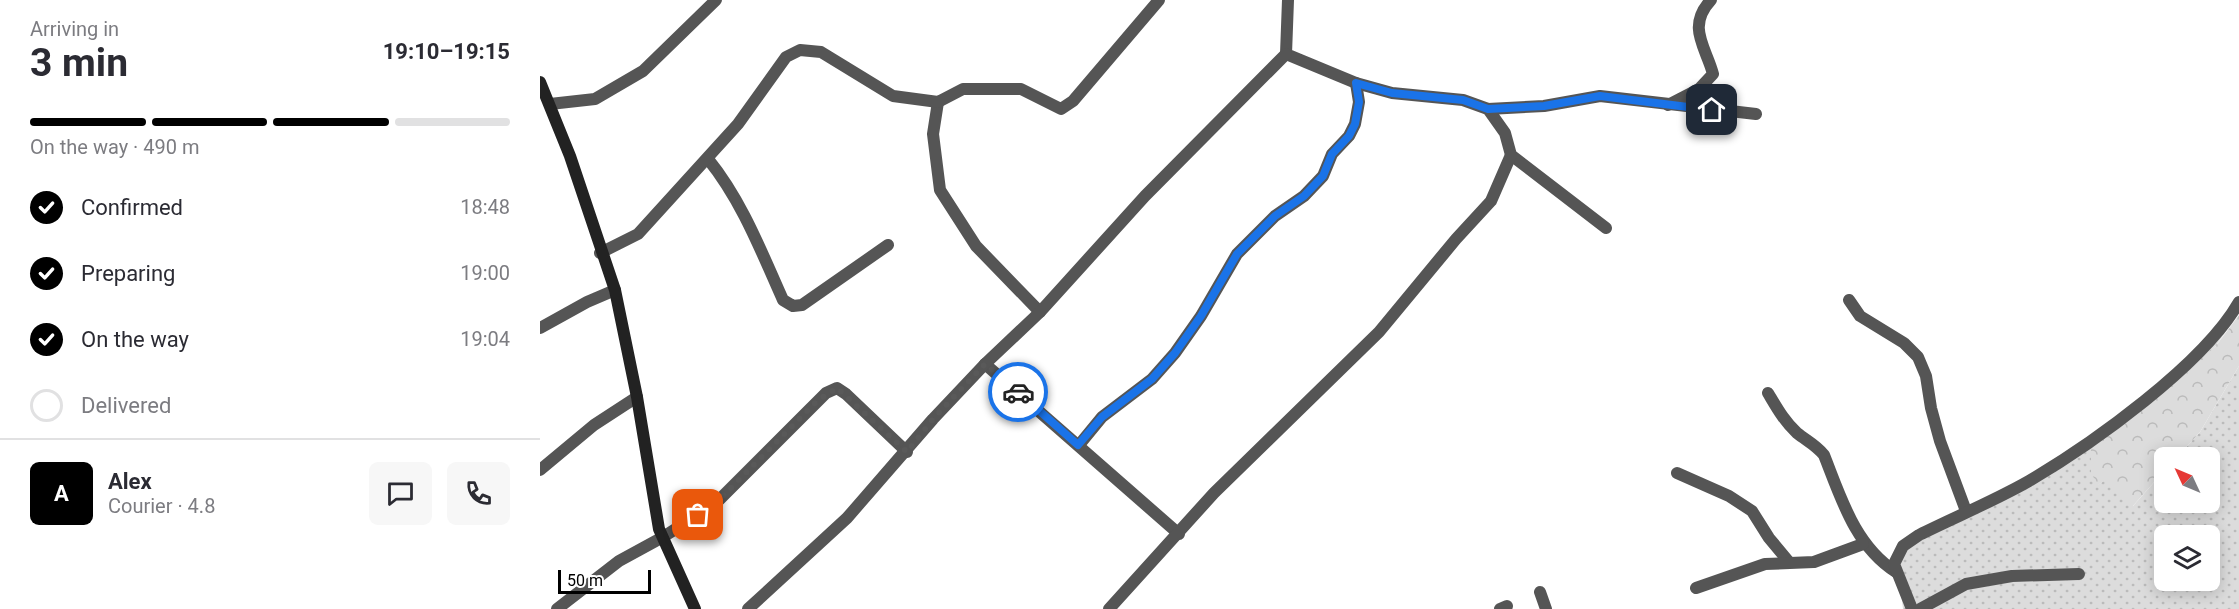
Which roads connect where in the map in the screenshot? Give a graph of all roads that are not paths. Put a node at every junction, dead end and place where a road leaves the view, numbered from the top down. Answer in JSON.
{"nodes":[{"id":1,"x":716,"y":0,"type":"edge"},
{"id":2,"x":1159,"y":0,"type":"edge"},
{"id":3,"x":1288,"y":0,"type":"edge"},
{"id":4,"x":1711,"y":0,"type":"edge"},
{"id":5,"x":1286,"y":54,"type":"junction"},
{"id":6,"x":540,"y":82,"type":"edge"},
{"id":7,"x":1356,"y":83,"type":"junction"},
{"id":8,"x":938,"y":102,"type":"junction"},
{"id":9,"x":550,"y":104,"type":"junction"},
{"id":10,"x":1668,"y":105,"type":"junction"},
{"id":11,"x":1488,"y":109,"type":"junction"},
{"id":12,"x":1756,"y":114,"type":"dead end"},
{"id":13,"x":1511,"y":155,"type":"junction"},
{"id":14,"x":708,"y":159,"type":"junction"},
{"id":15,"x":1606,"y":228,"type":"dead end"},
{"id":16,"x":888,"y":245,"type":"dead end"},
{"id":17,"x":600,"y":253,"type":"junction"},
{"id":18,"x":615,"y":290,"type":"junction"},
{"id":19,"x":1849,"y":300,"type":"dead end"},
{"id":20,"x":2239,"y":302,"type":"edge"},
{"id":21,"x":1040,"y":312,"type":"junction"},
{"id":22,"x":540,"y":328,"type":"edge"},
{"id":23,"x":985,"y":364,"type":"junction"},
{"id":24,"x":1768,"y":393,"type":"dead end"},
{"id":25,"x":637,"y":397,"type":"junction"},
{"id":26,"x":1078,"y":445,"type":"junction"},
{"id":27,"x":907,"y":452,"type":"junction"},
{"id":28,"x":540,"y":470,"type":"edge"},
{"id":29,"x":1677,"y":473,"type":"dead end"},
{"id":30,"x":1966,"y":511,"type":"junction"},
{"id":31,"x":1179,"y":534,"type":"junction"},
{"id":32,"x":663,"y":537,"type":"junction"},
{"id":33,"x":1863,"y":544,"type":"junction"},
{"id":34,"x":1789,"y":562,"type":"junction"},
{"id":35,"x":1896,"y":572,"type":"junction"},
{"id":36,"x":2079,"y":574,"type":"dead end"},
{"id":37,"x":1696,"y":588,"type":"dead end"},
{"id":38,"x":1540,"y":592,"type":"dead end"},
{"id":39,"x":557,"y":609,"type":"edge"},
{"id":40,"x":694,"y":609,"type":"edge"},
{"id":41,"x":748,"y":609,"type":"edge"},
{"id":42,"x":1109,"y":609,"type":"edge"},
{"id":43,"x":1546,"y":609,"type":"edge"},
{"id":44,"x":1912,"y":609,"type":"edge"},
{"id":45,"x":1920,"y":609,"type":"edge"}],
"edges":[{"from":1,"to":9,"type":"street"},
{"from":2,"to":8,"type":"street"},
{"from":3,"to":5,"type":"street"},
{"from":4,"to":10,"type":"street"},
{"from":5,"to":7,"type":"street"},
{"from":5,"to":21,"type":"street"},
{"from":6,"to":9,"type":"street"},
{"from":7,"to":11,"type":"street"},
{"from":7,"to":26,"type":"street"},
{"from":8,"to":14,"type":"street"},
{"from":8,"to":21,"type":"street"},
{"from":9,"to":17,"type":"street"},
{"from":10,"to":11,"type":"street"},
{"from":10,"to":12,"type":"street"},
{"from":11,"to":13,"type":"street"},
{"from":13,"to":15,"type":"street"},
{"from":13,"to":31,"type":"street"},
{"from":14,"to":16,"type":"street"},
{"from":14,"to":17,"type":"street"},
{"from":17,"to":18,"type":"street"},
{"from":18,"to":22,"type":"street"},
{"from":18,"to":25,"type":"street"},
{"from":19,"to":30,"type":"street"},
{"from":20,"to":30,"type":"street"},
{"from":21,"to":23,"type":"street"},
{"from":23,"to":26,"type":"street"},
{"from":23,"to":27,"type":"street"},
{"from":24,"to":33,"type":"street"},
{"from":25,"to":28,"type":"street"},
{"from":25,"to":32,"type":"street"},
{"from":26,"to":31,"type":"street"},
{"from":27,"to":32,"type":"street"},
{"from":27,"to":41,"type":"street"},
{"from":29,"to":34,"type":"street"},
{"from":30,"to":35,"type":"street"},
{"from":31,"to":42,"type":"street"},
{"from":32,"to":39,"type":"street"},
{"from":32,"to":40,"type":"street"},
{"from":33,"to":34,"type":"street"},
{"from":33,"to":35,"type":"street"},
{"from":34,"to":37,"type":"street"},
{"from":35,"to":44,"type":"street"},
{"from":36,"to":45,"type":"street"},
{"from":38,"to":43,"type":"street"}]}
